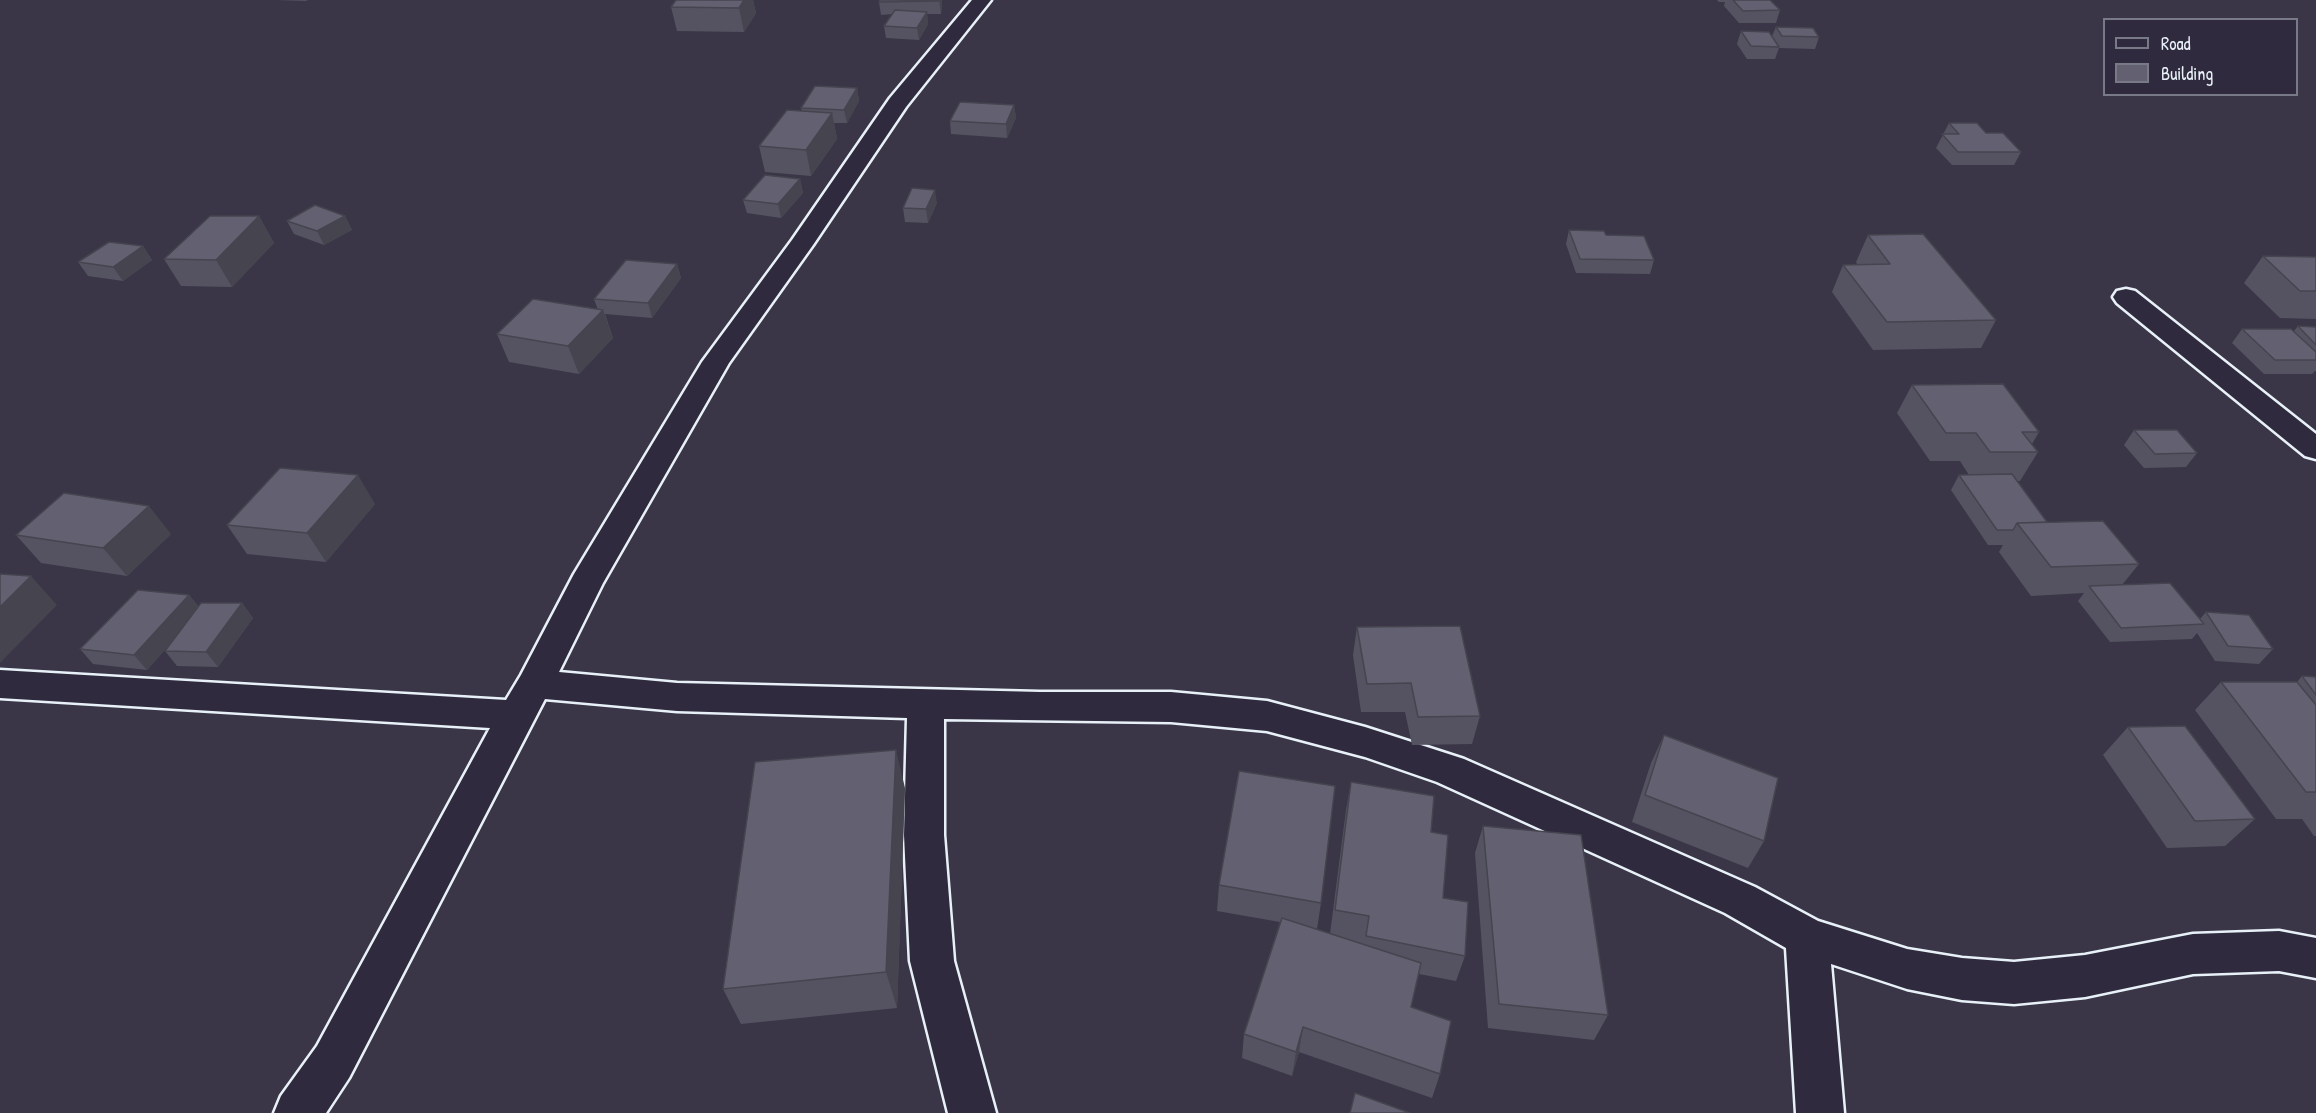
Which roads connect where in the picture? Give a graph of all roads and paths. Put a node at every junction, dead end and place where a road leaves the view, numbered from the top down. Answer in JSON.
{"nodes":[{"id":1,"x":982,"y":0,"type":"edge"},
{"id":2,"x":2126,"y":297,"type":"dead end"},
{"id":3,"x":2316,"y":449,"type":"edge"},
{"id":4,"x":0,"y":684,"type":"edge"},
{"id":5,"x":526,"y":699,"type":"junction"},
{"id":6,"x":926,"y":703,"type":"junction"},
{"id":7,"x":1807,"y":937,"type":"junction"},
{"id":8,"x":2316,"y":958,"type":"edge"},
{"id":9,"x":298,"y":1113,"type":"edge"},
{"id":10,"x":972,"y":1113,"type":"edge"},
{"id":11,"x":1820,"y":1113,"type":"edge"}],
"edges":[{"from":1,"to":5,"type":"street"},
{"from":2,"to":3,"type":"street"},
{"from":4,"to":5,"type":"street"},
{"from":5,"to":6,"type":"street"},
{"from":5,"to":9,"type":"street"},
{"from":6,"to":7,"type":"street"},
{"from":6,"to":10,"type":"street"},
{"from":7,"to":8,"type":"street"},
{"from":7,"to":11,"type":"street"}]}
